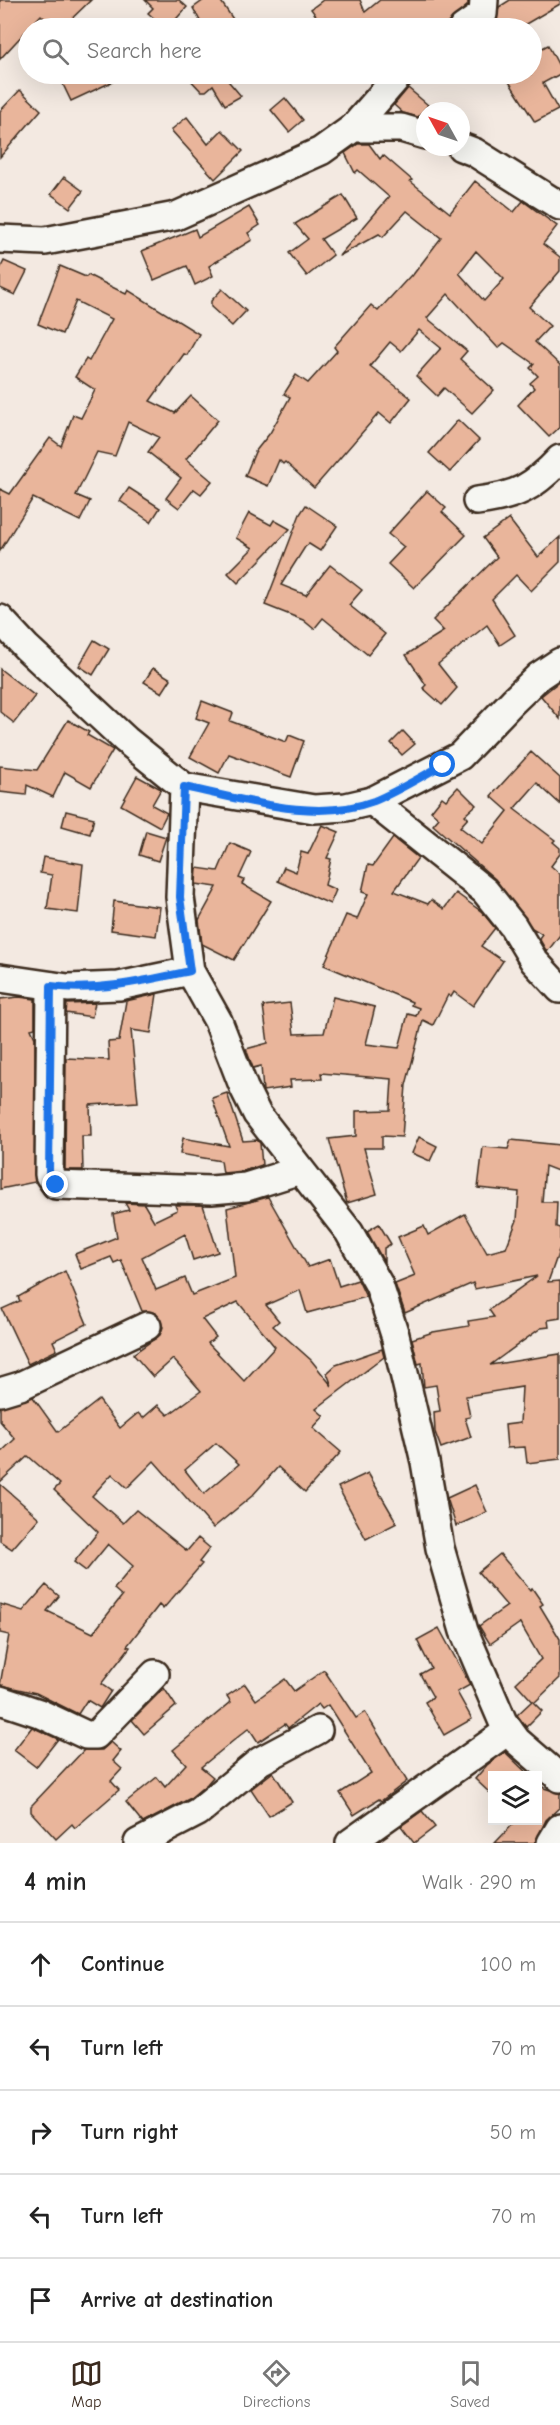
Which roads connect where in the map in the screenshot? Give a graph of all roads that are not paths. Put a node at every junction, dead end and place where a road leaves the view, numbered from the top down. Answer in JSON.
{"nodes":[{"id":1,"x":484,"y":0,"type":"edge"},
{"id":2,"x":478,"y":18,"type":"edge"},
{"id":3,"x":391,"y":84,"type":"edge"},
{"id":4,"x":353,"y":128,"type":"junction"},
{"id":5,"x":416,"y":132,"type":"edge"},
{"id":6,"x":470,"y":150,"type":"edge"},
{"id":7,"x":560,"y":206,"type":"edge"},
{"id":8,"x":0,"y":239,"type":"edge"},
{"id":9,"x":560,"y":459,"type":"edge"},
{"id":10,"x":477,"y":501,"type":"dead end"},
{"id":11,"x":0,"y":619,"type":"edge"},
{"id":12,"x":560,"y":662,"type":"edge"},
{"id":13,"x":184,"y":787,"type":"junction"},
{"id":14,"x":372,"y":801,"type":"junction"},
{"id":15,"x":190,"y":971,"type":"junction"},
{"id":16,"x":0,"y":978,"type":"edge"},
{"id":17,"x":51,"y":986,"type":"junction"},
{"id":18,"x":560,"y":989,"type":"edge"},
{"id":19,"x":300,"y":1170,"type":"junction"},
{"id":20,"x":147,"y":1326,"type":"dead end"},
{"id":21,"x":0,"y":1392,"type":"edge"},
{"id":22,"x":155,"y":1674,"type":"dead end"},
{"id":23,"x":0,"y":1700,"type":"edge"},
{"id":24,"x":318,"y":1730,"type":"dead end"},
{"id":25,"x":509,"y":1730,"type":"junction"},
{"id":26,"x":560,"y":1778,"type":"edge"},
{"id":27,"x":560,"y":1828,"type":"edge"},
{"id":28,"x":138,"y":1843,"type":"edge"},
{"id":29,"x":350,"y":1843,"type":"edge"},
{"id":30,"x":551,"y":1843,"type":"edge"}],
"edges":[{"from":1,"to":2,"type":"street"},
{"from":3,"to":4,"type":"street"},
{"from":4,"to":5,"type":"street"},
{"from":4,"to":8,"type":"street"},
{"from":6,"to":7,"type":"street"},
{"from":9,"to":10,"type":"street"},
{"from":11,"to":13,"type":"street"},
{"from":12,"to":14,"type":"street"},
{"from":13,"to":14,"type":"street"},
{"from":13,"to":15,"type":"street"},
{"from":14,"to":18,"type":"street"},
{"from":15,"to":17,"type":"street"},
{"from":15,"to":19,"type":"street"},
{"from":16,"to":17,"type":"street"},
{"from":17,"to":19,"type":"street"},
{"from":19,"to":25,"type":"street"},
{"from":20,"to":21,"type":"street"},
{"from":22,"to":23,"type":"street"},
{"from":24,"to":28,"type":"street"},
{"from":25,"to":26,"type":"street"},
{"from":25,"to":29,"type":"street"},
{"from":27,"to":30,"type":"street"}]}
